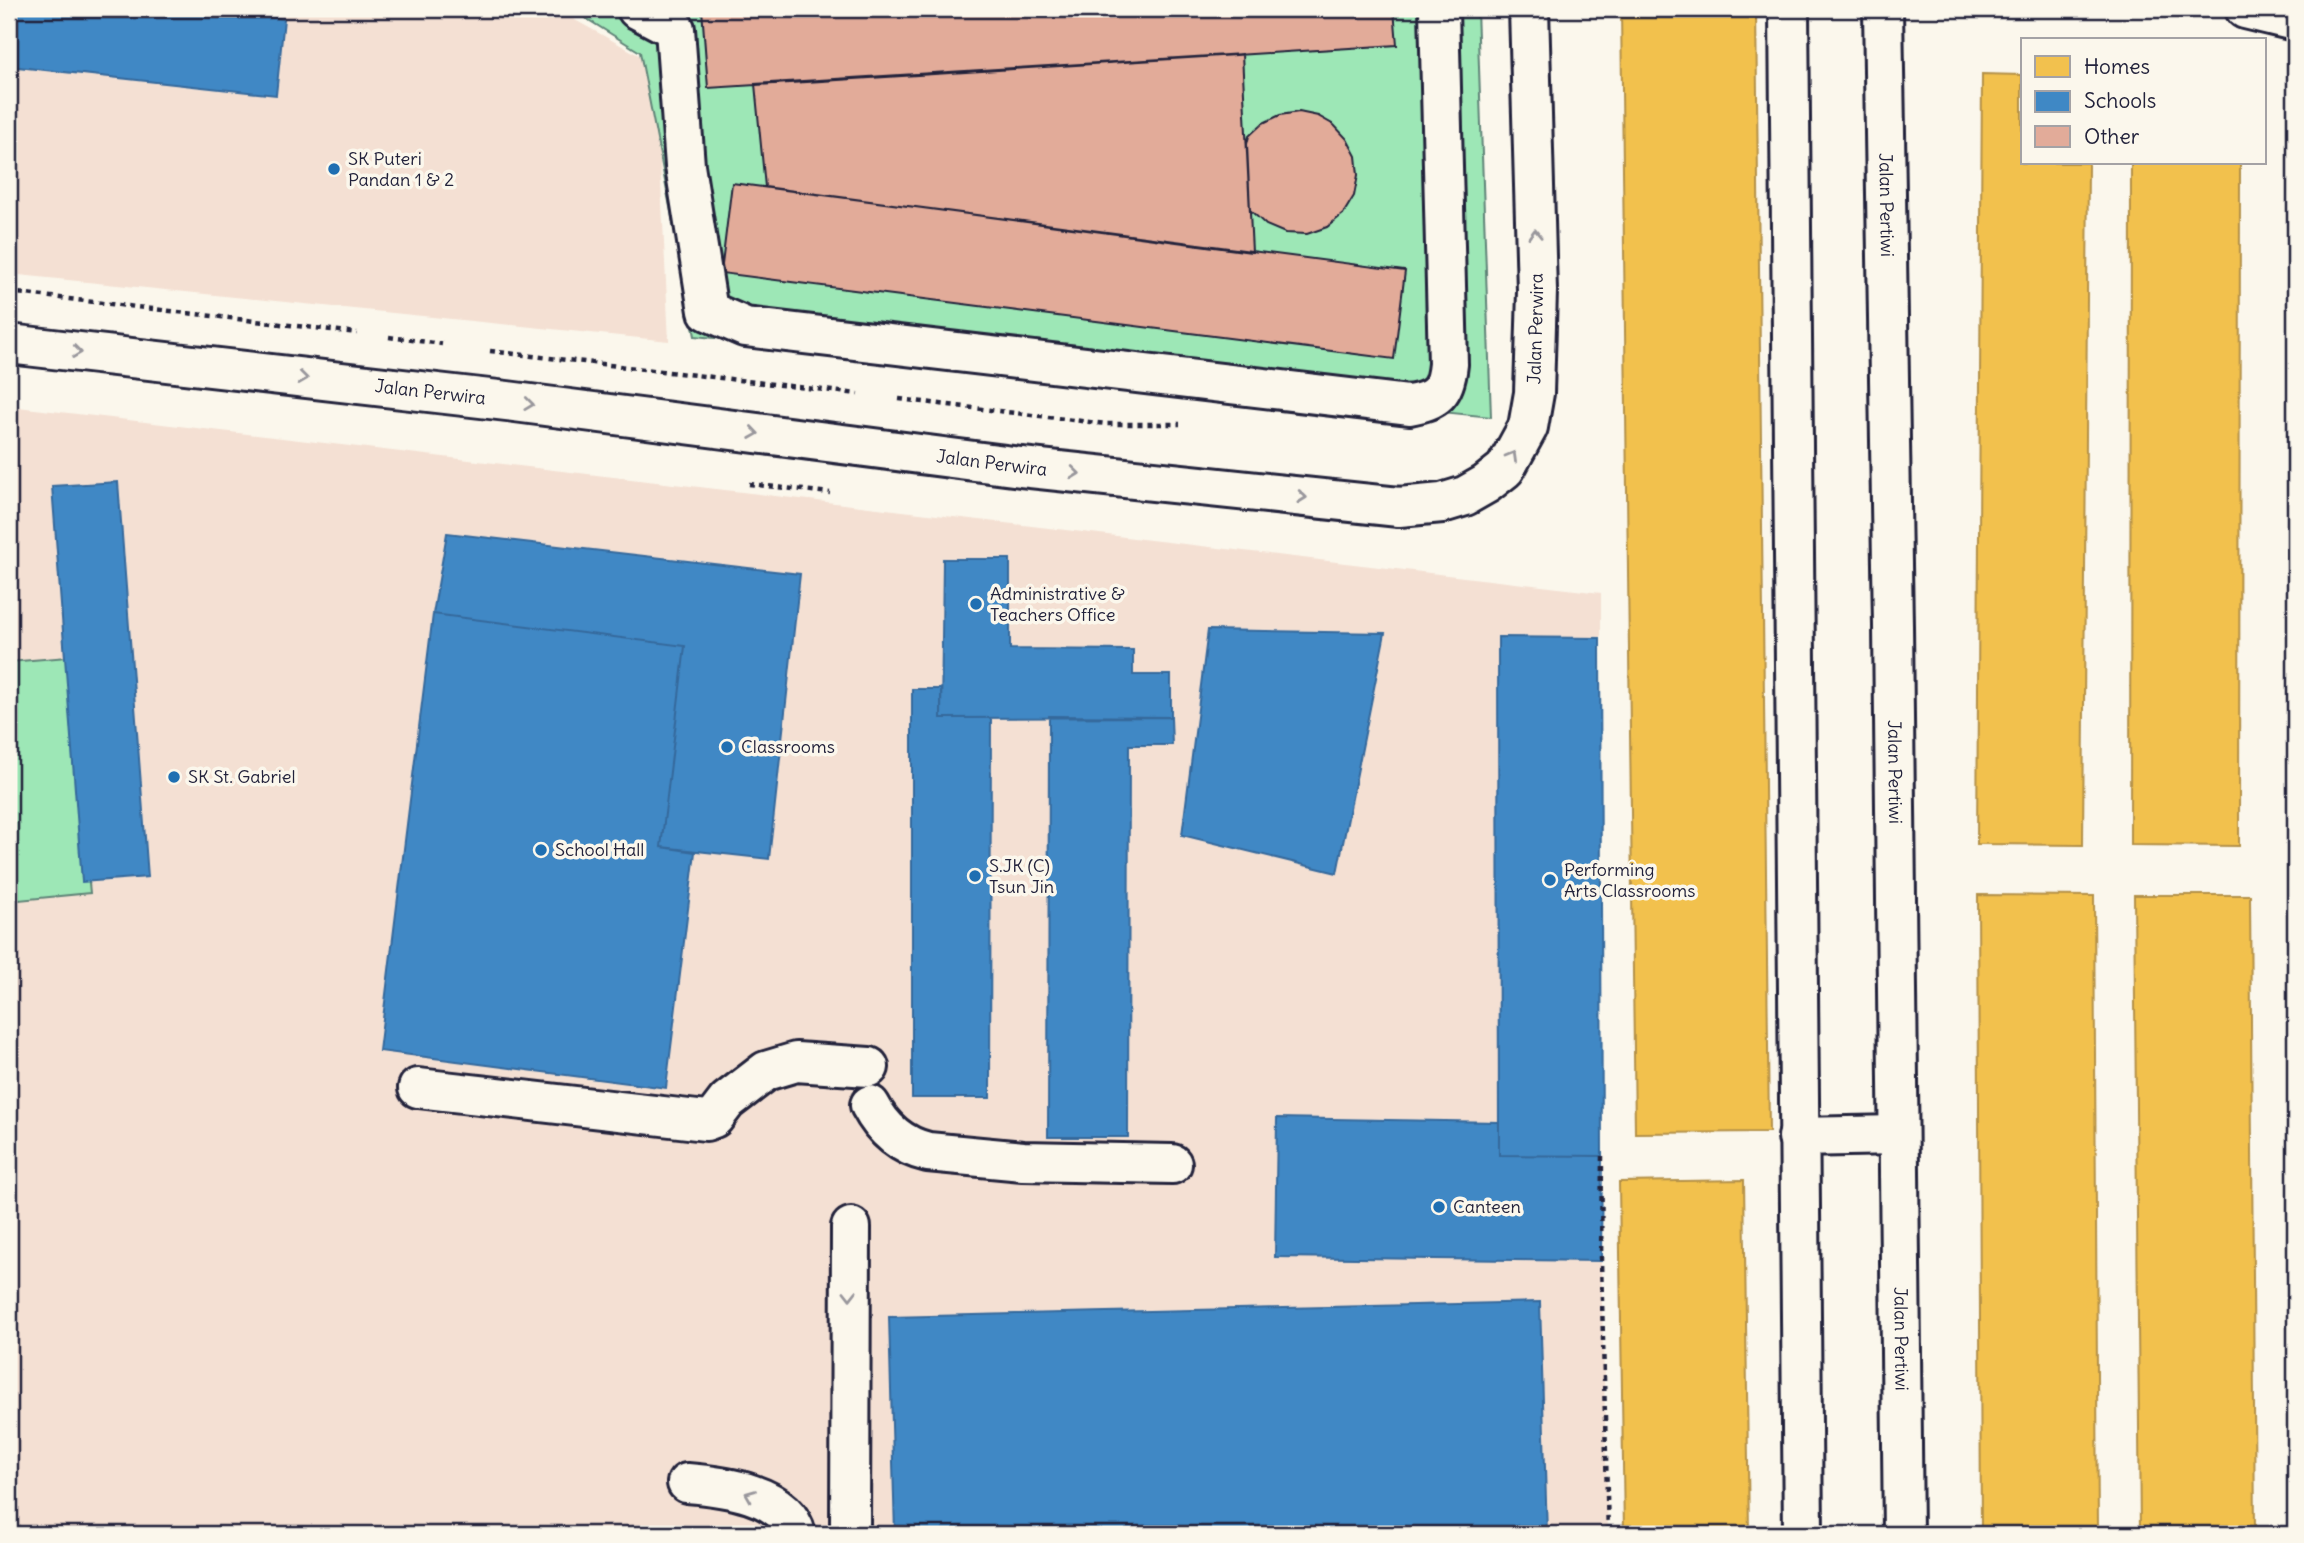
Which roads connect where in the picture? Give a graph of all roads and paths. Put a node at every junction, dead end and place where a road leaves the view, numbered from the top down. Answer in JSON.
{"nodes":[{"id":1,"x":637,"y":9,"type":"edge"},
{"id":2,"x":1439,"y":9,"type":"edge"},
{"id":3,"x":1529,"y":9,"type":"edge"},
{"id":4,"x":1789,"y":9,"type":"edge"},
{"id":5,"x":1883,"y":9,"type":"edge"},
{"id":6,"x":2245,"y":9,"type":"edge"},
{"id":7,"x":2295,"y":20,"type":"edge"},
{"id":8,"x":9,"y":292,"type":"edge"},
{"id":9,"x":358,"y":333,"type":"dead end"},
{"id":10,"x":389,"y":337,"type":"dead end"},
{"id":11,"x":9,"y":344,"type":"edge"},
{"id":12,"x":442,"y":344,"type":"dead end"},
{"id":13,"x":490,"y":351,"type":"dead end"},
{"id":14,"x":858,"y":394,"type":"dead end"},
{"id":15,"x":899,"y":399,"type":"dead end"},
{"id":16,"x":1188,"y":424,"type":"dead end"},
{"id":17,"x":749,"y":484,"type":"dead end"},
{"id":18,"x":830,"y":493,"type":"dead end"},
{"id":19,"x":869,"y":1067,"type":"dead end"},
{"id":20,"x":418,"y":1088,"type":"dead end"},
{"id":21,"x":870,"y":1105,"type":"dead end"},
{"id":22,"x":1898,"y":1135,"type":"junction"},
{"id":23,"x":1798,"y":1137,"type":"junction"},
{"id":24,"x":1602,"y":1156,"type":"dead end"},
{"id":25,"x":1172,"y":1164,"type":"dead end"},
{"id":26,"x":851,"y":1227,"type":"dead end"},
{"id":27,"x":687,"y":1483,"type":"dead end"},
{"id":28,"x":796,"y":1534,"type":"edge"},
{"id":29,"x":850,"y":1534,"type":"edge"},
{"id":30,"x":1608,"y":1534,"type":"edge"},
{"id":31,"x":1803,"y":1534,"type":"edge"},
{"id":32,"x":1903,"y":1534,"type":"edge"}],
"edges":[{"from":1,"to":2,"type":"street"},
{"from":11,"to":3,"type":"street","name":"Jalan Perwira","one_way":true},
{"from":4,"to":23,"type":"street"},
{"from":5,"to":22,"type":"street","name":"Jalan Pertiwi"},
{"from":6,"to":7,"type":"street"},
{"from":8,"to":9,"type":"path"},
{"from":10,"to":12,"type":"path"},
{"from":13,"to":14,"type":"path"},
{"from":15,"to":16,"type":"path"},
{"from":17,"to":18,"type":"path"},
{"from":19,"to":20,"type":"street"},
{"from":21,"to":25,"type":"street"},
{"from":22,"to":23,"type":"street"},
{"from":22,"to":32,"type":"street","name":"Jalan Pertiwi"},
{"from":23,"to":31,"type":"street"},
{"from":24,"to":30,"type":"path"},
{"from":26,"to":29,"type":"street","one_way":true},
{"from":28,"to":27,"type":"street","one_way":true}]}
